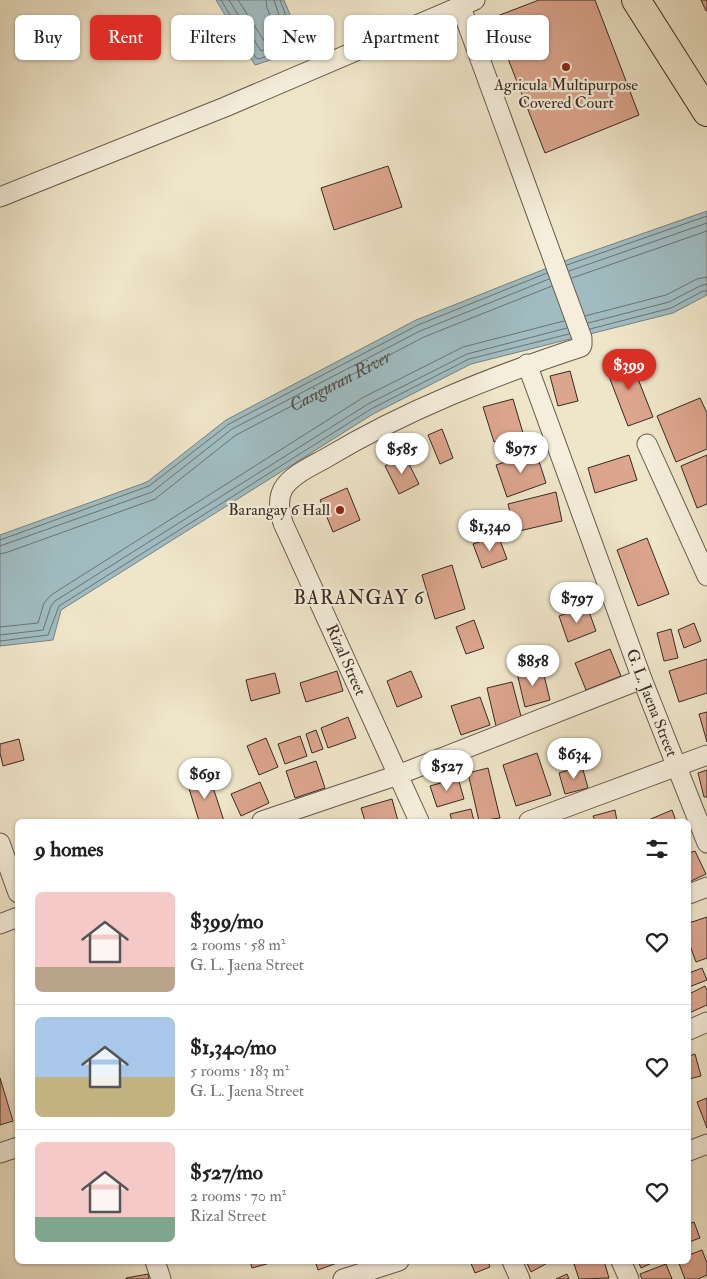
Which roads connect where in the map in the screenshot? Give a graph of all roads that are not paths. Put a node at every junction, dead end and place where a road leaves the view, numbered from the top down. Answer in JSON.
{"nodes":[{"id":1,"x":636,"y":0,"type":"edge"},
{"id":2,"x":465,"y":2,"type":"edge"},
{"id":3,"x":707,"y":112,"type":"edge"},
{"id":4,"x":0,"y":197,"type":"edge"},
{"id":5,"x":527,"y":364,"type":"junction"},
{"id":6,"x":647,"y":444,"type":"dead end"},
{"id":7,"x":707,"y":576,"type":"edge"},
{"id":8,"x":642,"y":679,"type":"junction"},
{"id":9,"x":707,"y":755,"type":"edge"},
{"id":10,"x":676,"y":767,"type":"junction"},
{"id":11,"x":398,"y":775,"type":"junction"},
{"id":12,"x":268,"y":819,"type":"edge"},
{"id":13,"x":418,"y":819,"type":"edge"},
{"id":14,"x":534,"y":819,"type":"edge"},
{"id":15,"x":0,"y":843,"type":"edge"},
{"id":16,"x":707,"y":843,"type":"edge"},
{"id":17,"x":15,"y":885,"type":"edge"},
{"id":18,"x":707,"y":887,"type":"edge"},
{"id":19,"x":691,"y":893,"type":"edge"},
{"id":20,"x":15,"y":918,"type":"edge"},
{"id":21,"x":0,"y":924,"type":"edge"},
{"id":22,"x":707,"y":1022,"type":"edge"},
{"id":23,"x":691,"y":1029,"type":"edge"},
{"id":24,"x":707,"y":1144,"type":"edge"},
{"id":25,"x":15,"y":1148,"type":"edge"},
{"id":26,"x":691,"y":1151,"type":"edge"},
{"id":27,"x":0,"y":1153,"type":"edge"},
{"id":28,"x":156,"y":1264,"type":"edge"},
{"id":29,"x":390,"y":1264,"type":"edge"},
{"id":30,"x":513,"y":1264,"type":"edge"},
{"id":31,"x":623,"y":1264,"type":"edge"},
{"id":32,"x":161,"y":1279,"type":"edge"},
{"id":33,"x":343,"y":1279,"type":"edge"},
{"id":34,"x":520,"y":1279,"type":"edge"},
{"id":35,"x":629,"y":1279,"type":"edge"}],
"edges":[{"from":1,"to":3,"type":"main road"},
{"from":2,"to":4,"type":"street"},
{"from":2,"to":5,"type":"street"},
{"from":5,"to":8,"type":"street","name":"G. L. Jaena Street"},
{"from":5,"to":11,"type":"street","name":"Rizal Street"},
{"from":6,"to":7,"type":"street"},
{"from":8,"to":10,"type":"street","name":"G. L. Jaena Street"},
{"from":8,"to":11,"type":"street"},
{"from":9,"to":10,"type":"street"},
{"from":10,"to":14,"type":"street"},
{"from":10,"to":16,"type":"street","name":"G. L. Jaena Street"},
{"from":11,"to":12,"type":"street"},
{"from":11,"to":13,"type":"street","name":"Rizal Street"},
{"from":15,"to":17,"type":"street"},
{"from":18,"to":19,"type":"street"},
{"from":20,"to":21,"type":"street"},
{"from":22,"to":23,"type":"street"},
{"from":24,"to":26,"type":"street"},
{"from":25,"to":27,"type":"street"},
{"from":28,"to":32,"type":"street"},
{"from":29,"to":33,"type":"street"},
{"from":30,"to":34,"type":"street"},
{"from":31,"to":35,"type":"street"}]}
